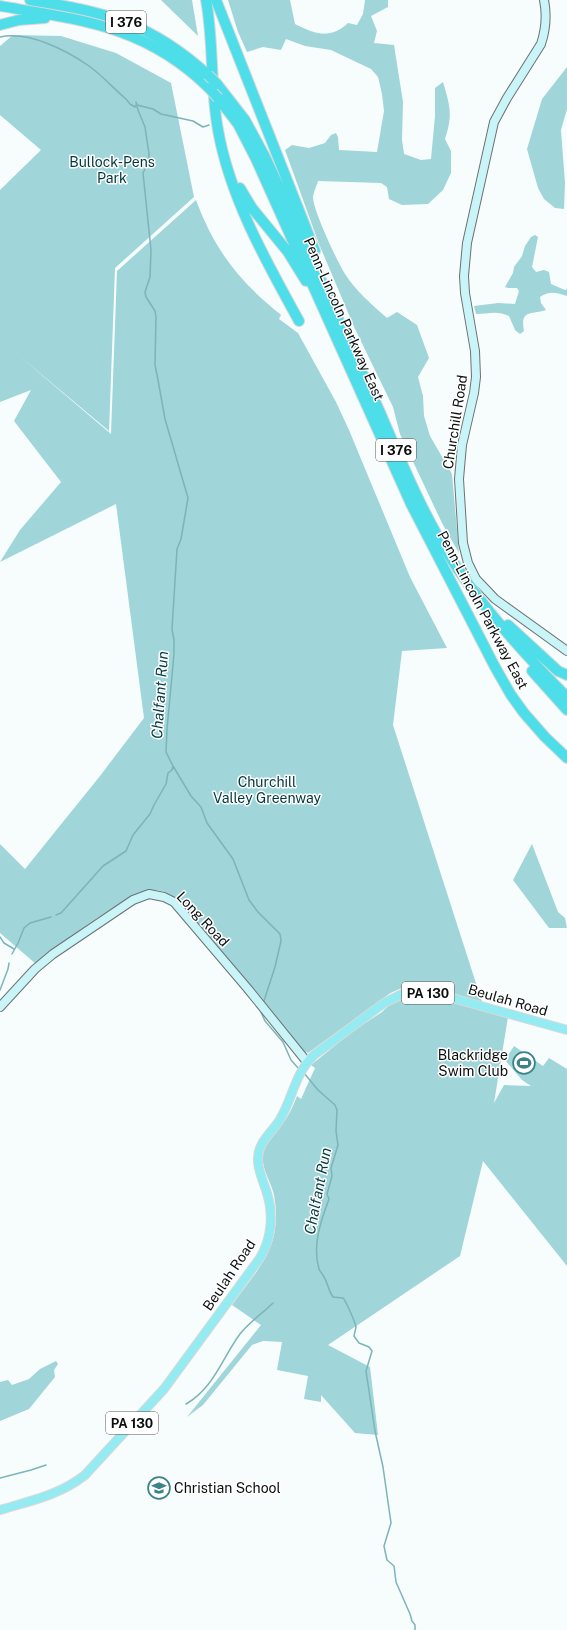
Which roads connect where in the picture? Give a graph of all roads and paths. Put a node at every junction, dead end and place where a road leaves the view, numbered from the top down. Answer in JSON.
{"nodes":[{"id":1,"x":30,"y":0,"type":"edge"},
{"id":2,"x":206,"y":0,"type":"edge"},
{"id":3,"x":216,"y":0,"type":"edge"},
{"id":4,"x":544,"y":0,"type":"edge"},
{"id":5,"x":0,"y":6,"type":"edge"},
{"id":6,"x":74,"y":18,"type":"junction"},
{"id":7,"x":0,"y":25,"type":"edge"},
{"id":8,"x":213,"y":86,"type":"junction"},
{"id":9,"x":223,"y":154,"type":"junction"},
{"id":10,"x":316,"y":290,"type":"junction"},
{"id":11,"x":299,"y":321,"type":"dead end"},
{"id":12,"x":340,"y":323,"type":"junction"},
{"id":13,"x":427,"y":534,"type":"junction"},
{"id":14,"x":481,"y":601,"type":"junction"},
{"id":15,"x":567,"y":651,"type":"edge"},
{"id":16,"x":540,"y":669,"type":"junction"},
{"id":17,"x":567,"y":675,"type":"edge"},
{"id":18,"x":567,"y":697,"type":"edge"},
{"id":19,"x":567,"y":702,"type":"edge"},
{"id":20,"x":567,"y":710,"type":"edge"},
{"id":21,"x":567,"y":758,"type":"edge"},
{"id":22,"x":0,"y":1007,"type":"edge"},
{"id":23,"x":567,"y":1030,"type":"edge"},
{"id":24,"x":305,"y":1064,"type":"junction"},
{"id":25,"x":0,"y":1510,"type":"edge"}],
"edges":[{"from":1,"to":8,"type":"highway","name":"Penn-Lincoln Parkway East","number":"I 376","bridge":true},
{"from":2,"to":9,"type":"highway"},
{"from":3,"to":12,"type":"highway"},
{"from":4,"to":15,"type":"street","name":"Churchill Road"},
{"from":5,"to":6,"type":"highway","name":"Penn-Lincoln Parkway East","number":"I 376"},
{"from":6,"to":7,"type":"highway"},
{"from":6,"to":8,"type":"highway","name":"Penn-Lincoln Parkway East","number":"I 376"},
{"from":8,"to":10,"type":"highway","name":"Penn-Lincoln Parkway East","number":"I 376","bridge":true},
{"from":8,"to":12,"type":"highway","name":"Penn-Lincoln Parkway East","number":"I 376"},
{"from":9,"to":10,"type":"highway"},
{"from":9,"to":11,"type":"highway"},
{"from":10,"to":13,"type":"highway","name":"Penn-Lincoln Parkway East","number":"I 376"},
{"from":12,"to":14,"type":"highway","name":"Penn-Lincoln Parkway East","number":"I 376"},
{"from":13,"to":20,"type":"highway"},
{"from":13,"to":21,"type":"highway","name":"Penn-Lincoln Parkway East","number":"I 376"},
{"from":14,"to":16,"type":"highway","name":"Penn-Lincoln Parkway East","number":"I 376"},
{"from":14,"to":17,"type":"highway"},
{"from":16,"to":18,"type":"highway","name":"Penn-Lincoln Parkway East","number":"I 376"},
{"from":16,"to":19,"type":"highway"},
{"from":22,"to":24,"type":"street","name":"Long Road"},
{"from":23,"to":24,"type":"main road","name":"Beulah Road","number":"PA 130"},
{"from":24,"to":25,"type":"main road","name":"Beulah Road","number":"PA 130"}]}
